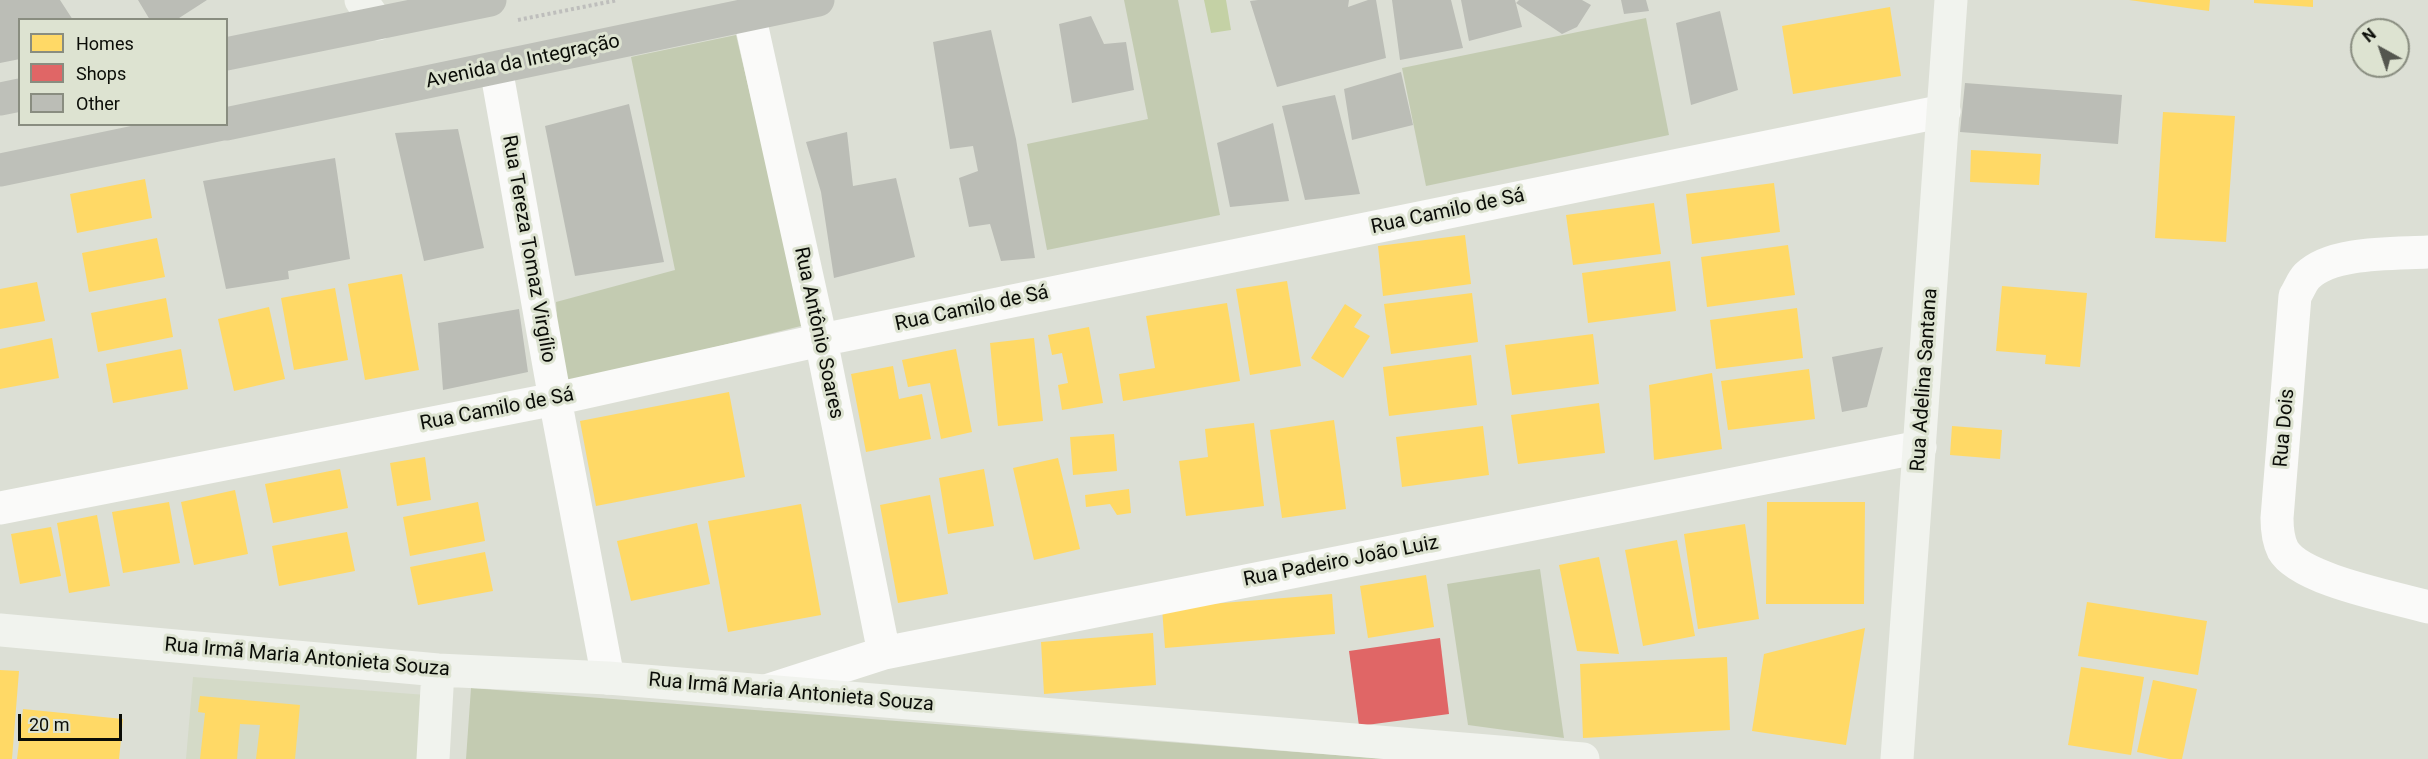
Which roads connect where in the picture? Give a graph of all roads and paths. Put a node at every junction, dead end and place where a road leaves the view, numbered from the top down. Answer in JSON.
{"nodes":[{"id":1,"x":490,"y":0,"type":"edge"},
{"id":2,"x":818,"y":0,"type":"edge"},
{"id":3,"x":1951,"y":0,"type":"edge"},
{"id":4,"x":429,"y":6,"type":"edge"},
{"id":5,"x":369,"y":12,"type":"edge"},
{"id":6,"x":749,"y":14,"type":"junction"},
{"id":7,"x":228,"y":53,"type":"edge"},
{"id":8,"x":496,"y":68,"type":"junction"},
{"id":9,"x":18,"y":95,"type":"edge"},
{"id":10,"x":0,"y":99,"type":"edge"},
{"id":11,"x":1944,"y":111,"type":"junction"},
{"id":12,"x":228,"y":123,"type":"edge"},
{"id":13,"x":214,"y":126,"type":"edge"},
{"id":14,"x":0,"y":170,"type":"edge"},
{"id":15,"x":2428,"y":252,"type":"edge"},
{"id":16,"x":821,"y":340,"type":"junction"},
{"id":17,"x":555,"y":399,"type":"junction"},
{"id":18,"x":1920,"y":447,"type":"junction"},
{"id":19,"x":0,"y":508,"type":"edge"},
{"id":20,"x":2428,"y":607,"type":"edge"},
{"id":21,"x":0,"y":630,"type":"edge"},
{"id":22,"x":884,"y":653,"type":"junction"},
{"id":23,"x":438,"y":670,"type":"junction"},
{"id":24,"x":608,"y":678,"type":"junction"},
{"id":25,"x":766,"y":691,"type":"junction"},
{"id":26,"x":433,"y":759,"type":"edge"},
{"id":27,"x":1582,"y":759,"type":"edge"},
{"id":28,"x":1897,"y":759,"type":"edge"}],
"edges":[{"from":1,"to":4,"type":"main road"},
{"from":2,"to":6,"type":"main road","name":"Avenida da Integração"},
{"from":3,"to":11,"type":"street","name":"Rua Adelina Santana"},
{"from":4,"to":5,"type":"main road"},
{"from":5,"to":7,"type":"main road"},
{"from":6,"to":8,"type":"main road","name":"Avenida da Integração"},
{"from":6,"to":16,"type":"street","name":"Rua Antônio Soares"},
{"from":8,"to":12,"type":"main road","name":"Avenida da Integração"},
{"from":8,"to":17,"type":"street","name":"Rua Tereza Tomaz Virgílio"},
{"from":9,"to":10,"type":"main road"},
{"from":11,"to":16,"type":"street","name":"Rua Camilo de Sá"},
{"from":11,"to":18,"type":"street","name":"Rua Adelina Santana"},
{"from":13,"to":14,"type":"main road","name":"Avenida da Integração"},
{"from":15,"to":20,"type":"street","name":"Rua Dois"},
{"from":16,"to":17,"type":"street","name":"Rua Camilo de Sá"},
{"from":16,"to":22,"type":"street","name":"Rua Antônio Soares"},
{"from":17,"to":19,"type":"street","name":"Rua Camilo de Sá"},
{"from":17,"to":24,"type":"street","name":"Rua Tereza Tomaz Virgílio"},
{"from":18,"to":22,"type":"street","name":"Rua Padeiro João Luiz"},
{"from":18,"to":28,"type":"street","name":"Rua Adelina Santana"},
{"from":21,"to":23,"type":"street","name":"Rua Irmã Maria Antonieta Souza"},
{"from":22,"to":25,"type":"street","name":"Rua Padeiro João Luiz"},
{"from":23,"to":24,"type":"street","name":"Rua Irmã Maria Antonieta Souza"},
{"from":23,"to":26,"type":"street"},
{"from":24,"to":25,"type":"street","name":"Rua Irmã Maria Antonieta Souza"},
{"from":25,"to":27,"type":"street","name":"Rua Irmã Maria Antonieta Souza"}]}
